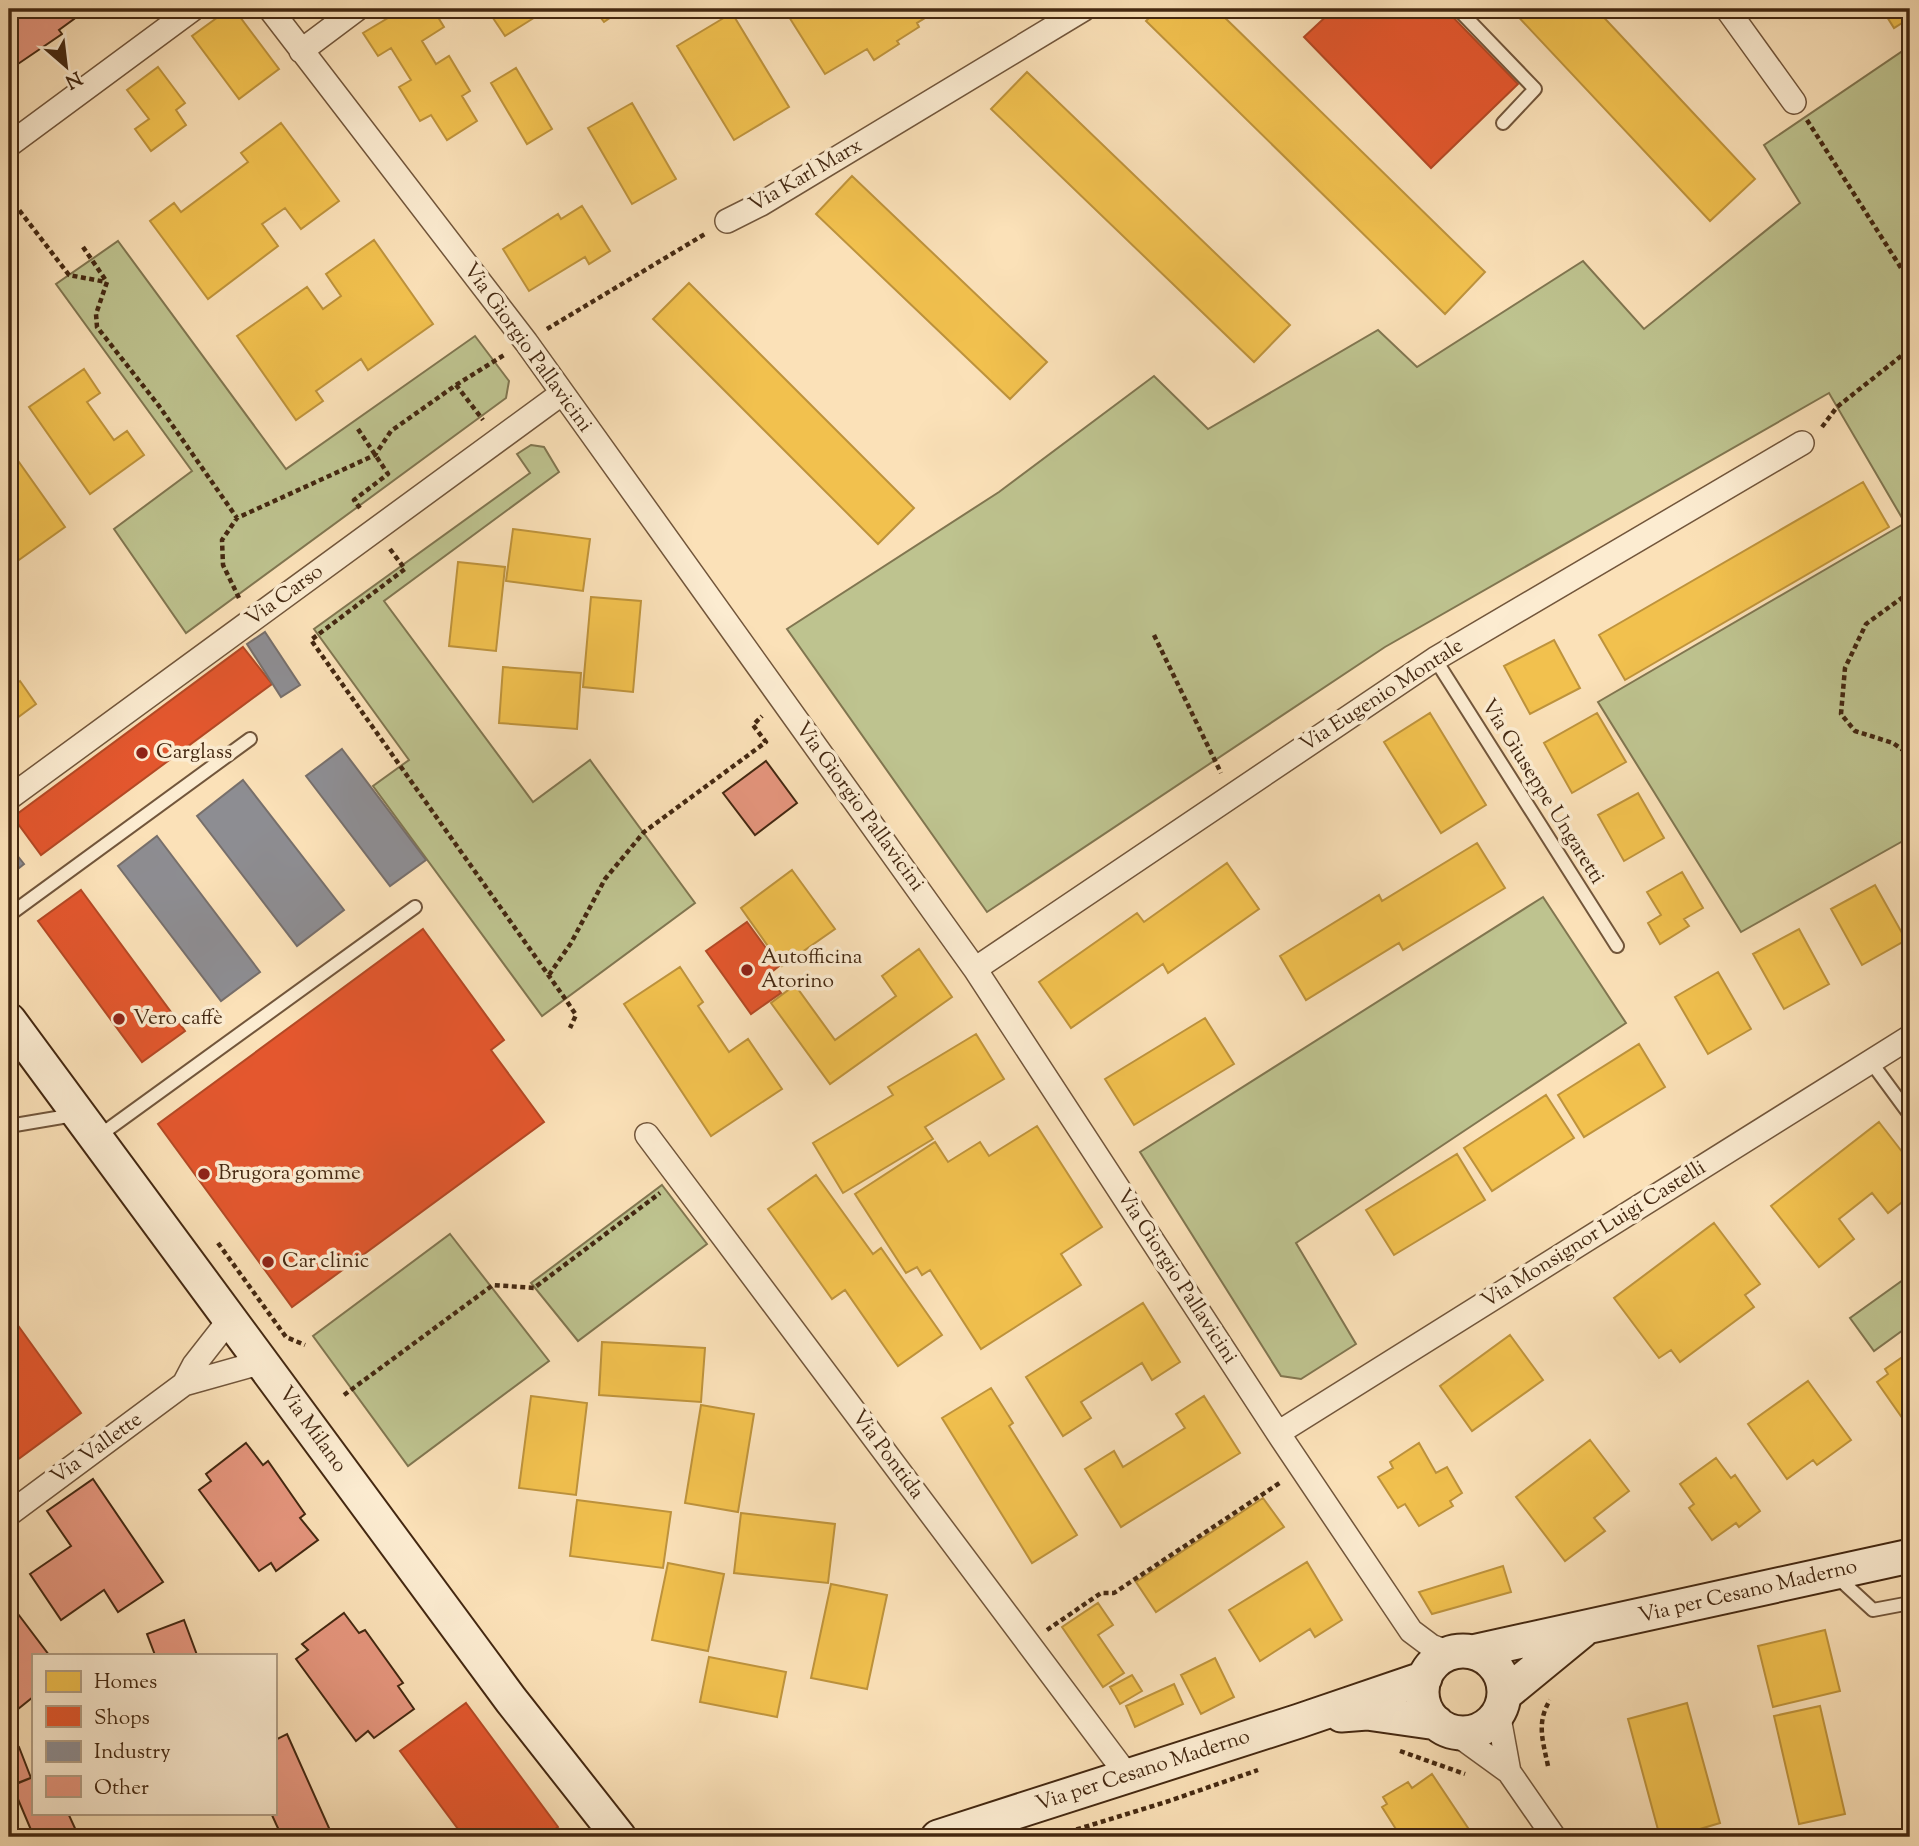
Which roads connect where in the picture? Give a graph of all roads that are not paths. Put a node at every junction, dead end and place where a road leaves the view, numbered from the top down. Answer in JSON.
{"nodes":[{"id":1,"x":193,"y":9,"type":"edge"},
{"id":2,"x":270,"y":9,"type":"edge"},
{"id":3,"x":357,"y":9,"type":"edge"},
{"id":4,"x":1084,"y":9,"type":"edge"},
{"id":5,"x":1458,"y":9,"type":"edge"},
{"id":6,"x":1728,"y":9,"type":"edge"},
{"id":7,"x":301,"y":51,"type":"junction"},
{"id":8,"x":1794,"y":102,"type":"road end"},
{"id":9,"x":1503,"y":123,"type":"dead end"},
{"id":10,"x":9,"y":145,"type":"edge"},
{"id":11,"x":727,"y":221,"type":"road end"},
{"id":12,"x":561,"y":394,"type":"junction"},
{"id":13,"x":1801,"y":443,"type":"road end"},
{"id":14,"x":1435,"y":659,"type":"junction"},
{"id":15,"x":250,"y":739,"type":"dead end"},
{"id":16,"x":9,"y":797,"type":"edge"},
{"id":17,"x":415,"y":907,"type":"dead end"},
{"id":18,"x":9,"y":915,"type":"edge"},
{"id":19,"x":1617,"y":946,"type":"dead end"},
{"id":20,"x":975,"y":969,"type":"junction"},
{"id":21,"x":9,"y":1020,"type":"edge"},
{"id":22,"x":1910,"y":1037,"type":"edge"},
{"id":23,"x":1871,"y":1062,"type":"junction"},
{"id":24,"x":1910,"y":1115,"type":"edge"},
{"id":25,"x":9,"y":1126,"type":"edge"},
{"id":26,"x":88,"y":1126,"type":"junction"},
{"id":27,"x":647,"y":1135,"type":"dead end"},
{"id":28,"x":230,"y":1319,"type":"junction"},
{"id":29,"x":262,"y":1362,"type":"junction"},
{"id":30,"x":184,"y":1384,"type":"junction"},
{"id":31,"x":1278,"y":1433,"type":"junction"},
{"id":32,"x":9,"y":1514,"type":"edge"},
{"id":33,"x":1910,"y":1556,"type":"edge"},
{"id":34,"x":1832,"y":1573,"type":"junction"},
{"id":35,"x":1910,"y":1603,"type":"edge"},
{"id":36,"x":1587,"y":1628,"type":"junction"},
{"id":37,"x":1411,"y":1632,"type":"junction"},
{"id":38,"x":1461,"y":1653,"type":"junction"},
{"id":39,"x":1425,"y":1678,"type":"junction"},
{"id":40,"x":1501,"y":1704,"type":"junction"},
{"id":41,"x":1308,"y":1718,"type":"junction"},
{"id":42,"x":1444,"y":1727,"type":"junction"},
{"id":43,"x":1509,"y":1772,"type":"junction"},
{"id":44,"x":1127,"y":1775,"type":"junction"},
{"id":45,"x":619,"y":1837,"type":"edge"},
{"id":46,"x":938,"y":1837,"type":"edge"},
{"id":47,"x":1554,"y":1837,"type":"edge"}],
"edges":[{"from":1,"to":10,"type":"street"},
{"from":2,"to":7,"type":"street","name":"Via Giorgio Pallavicini"},
{"from":3,"to":7,"type":"street"},
{"from":4,"to":11,"type":"street","name":"Via Karl Marx"},
{"from":5,"to":9,"type":"lane"},
{"from":6,"to":8,"type":"street"},
{"from":7,"to":12,"type":"street","name":"Via Giorgio Pallavicini"},
{"from":12,"to":16,"type":"street","name":"Via Carso"},
{"from":12,"to":20,"type":"street","name":"Via Giorgio Pallavicini"},
{"from":13,"to":14,"type":"street","name":"Via Eugenio Montale"},
{"from":14,"to":19,"type":"lane","name":"Via Giuseppe Ungaretti"},
{"from":14,"to":20,"type":"street","name":"Via Eugenio Montale"},
{"from":15,"to":18,"type":"lane"},
{"from":17,"to":26,"type":"lane"},
{"from":20,"to":31,"type":"street","name":"Via Giorgio Pallavicini"},
{"from":21,"to":26,"type":"main road","name":"Via Milano"},
{"from":22,"to":23,"type":"street","name":"Via Monsignor Luigi Castelli"},
{"from":23,"to":24,"type":"lane"},
{"from":23,"to":31,"type":"street","name":"Via Monsignor Luigi Castelli"},
{"from":25,"to":26,"type":"lane"},
{"from":26,"to":28,"type":"main road","name":"Via Milano"},
{"from":27,"to":44,"type":"street","name":"Via Pontida"},
{"from":28,"to":29,"type":"main road","name":"Via Milano"},
{"from":28,"to":30,"type":"street","name":"Via Vallette"},
{"from":29,"to":30,"type":"street","name":"Via Vallette"},
{"from":29,"to":45,"type":"main road","name":"Via Milano"},
{"from":30,"to":32,"type":"street","name":"Via Vallette"},
{"from":31,"to":37,"type":"street","name":"Via Giorgio Pallavicini"},
{"from":33,"to":34,"type":"main road","name":"Via per Cesano Maderno"},
{"from":34,"to":35,"type":"lane"},
{"from":34,"to":36,"type":"main road","name":"Via per Cesano Maderno"},
{"from":36,"to":38,"type":"main road","name":"Via per Cesano Maderno"},
{"from":36,"to":40,"type":"main road","name":"Via per Cesano Maderno"},
{"from":37,"to":38,"type":"street","name":"Via Giorgio Pallavicini"},
{"from":37,"to":39,"type":"street","name":"Via Giorgio Pallavicini"},
{"from":38,"to":39,"type":"main road"},
{"from":38,"to":40,"type":"main road"},
{"from":39,"to":41,"type":"main road","name":"Via per Cesano Maderno"},
{"from":39,"to":42,"type":"main road"},
{"from":40,"to":42,"type":"main road"},
{"from":40,"to":43,"type":"street"},
{"from":41,"to":42,"type":"main road","name":"Via per Cesano Maderno"},
{"from":41,"to":44,"type":"main road","name":"Via per Cesano Maderno"},
{"from":42,"to":43,"type":"street"},
{"from":43,"to":47,"type":"street"},
{"from":44,"to":46,"type":"main road","name":"Via per Cesano Maderno"}]}
